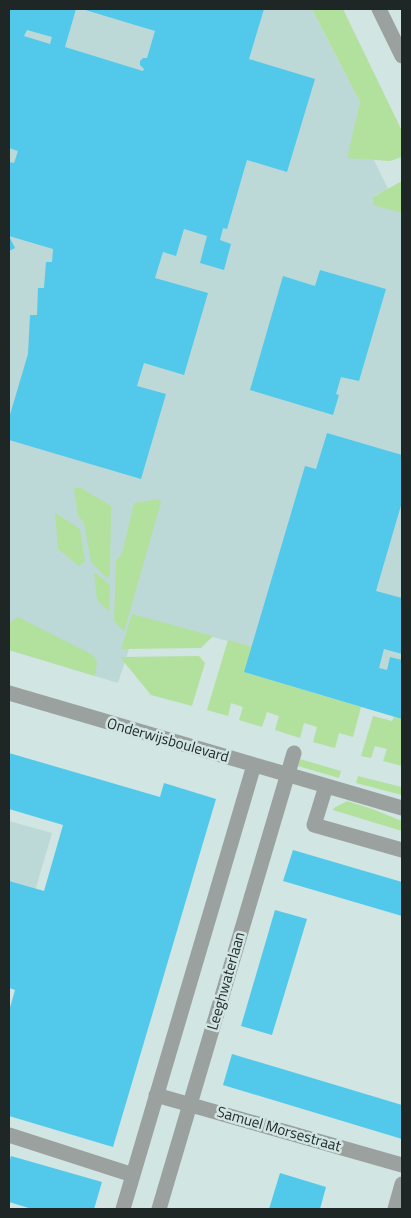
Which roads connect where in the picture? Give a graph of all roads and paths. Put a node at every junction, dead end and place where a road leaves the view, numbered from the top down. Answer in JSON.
{"nodes":[{"id":1,"x":379,"y":9,"type":"edge"},
{"id":2,"x":402,"y":56,"type":"edge"},
{"id":3,"x":9,"y":693,"type":"edge"},
{"id":4,"x":294,"y":752,"type":"dead end"},
{"id":5,"x":254,"y":765,"type":"junction"},
{"id":6,"x":288,"y":775,"type":"junction"},
{"id":7,"x":326,"y":786,"type":"junction"},
{"id":8,"x":402,"y":808,"type":"edge"},
{"id":9,"x":402,"y":850,"type":"edge"},
{"id":10,"x":156,"y":1095,"type":"junction"},
{"id":11,"x":190,"y":1104,"type":"junction"},
{"id":12,"x":9,"y":1134,"type":"edge"},
{"id":13,"x":402,"y":1165,"type":"edge"},
{"id":14,"x":133,"y":1175,"type":"junction"},
{"id":15,"x":402,"y":1184,"type":"edge"},
{"id":16,"x":122,"y":1209,"type":"edge"},
{"id":17,"x":159,"y":1209,"type":"edge"},
{"id":18,"x":395,"y":1209,"type":"edge"}],
"edges":[{"from":1,"to":2,"type":"street"},
{"from":3,"to":5,"type":"street","name":"Onderwijsboulevard"},
{"from":4,"to":6,"type":"street","name":"Leeghwaterlaan"},
{"from":5,"to":6,"type":"street","name":"Onderwijsboulevard"},
{"from":5,"to":10,"type":"street"},
{"from":6,"to":7,"type":"street","name":"Onderwijsboulevard"},
{"from":6,"to":11,"type":"street","name":"Leeghwaterlaan"},
{"from":7,"to":8,"type":"street","name":"Onderwijsboulevard"},
{"from":7,"to":9,"type":"street"},
{"from":10,"to":11,"type":"street","name":"Samuel Morsestraat"},
{"from":10,"to":14,"type":"street"},
{"from":11,"to":13,"type":"street","name":"Samuel Morsestraat"},
{"from":11,"to":17,"type":"street","name":"Leeghwaterlaan"},
{"from":12,"to":14,"type":"street"},
{"from":14,"to":16,"type":"street"},
{"from":15,"to":18,"type":"street"}]}
